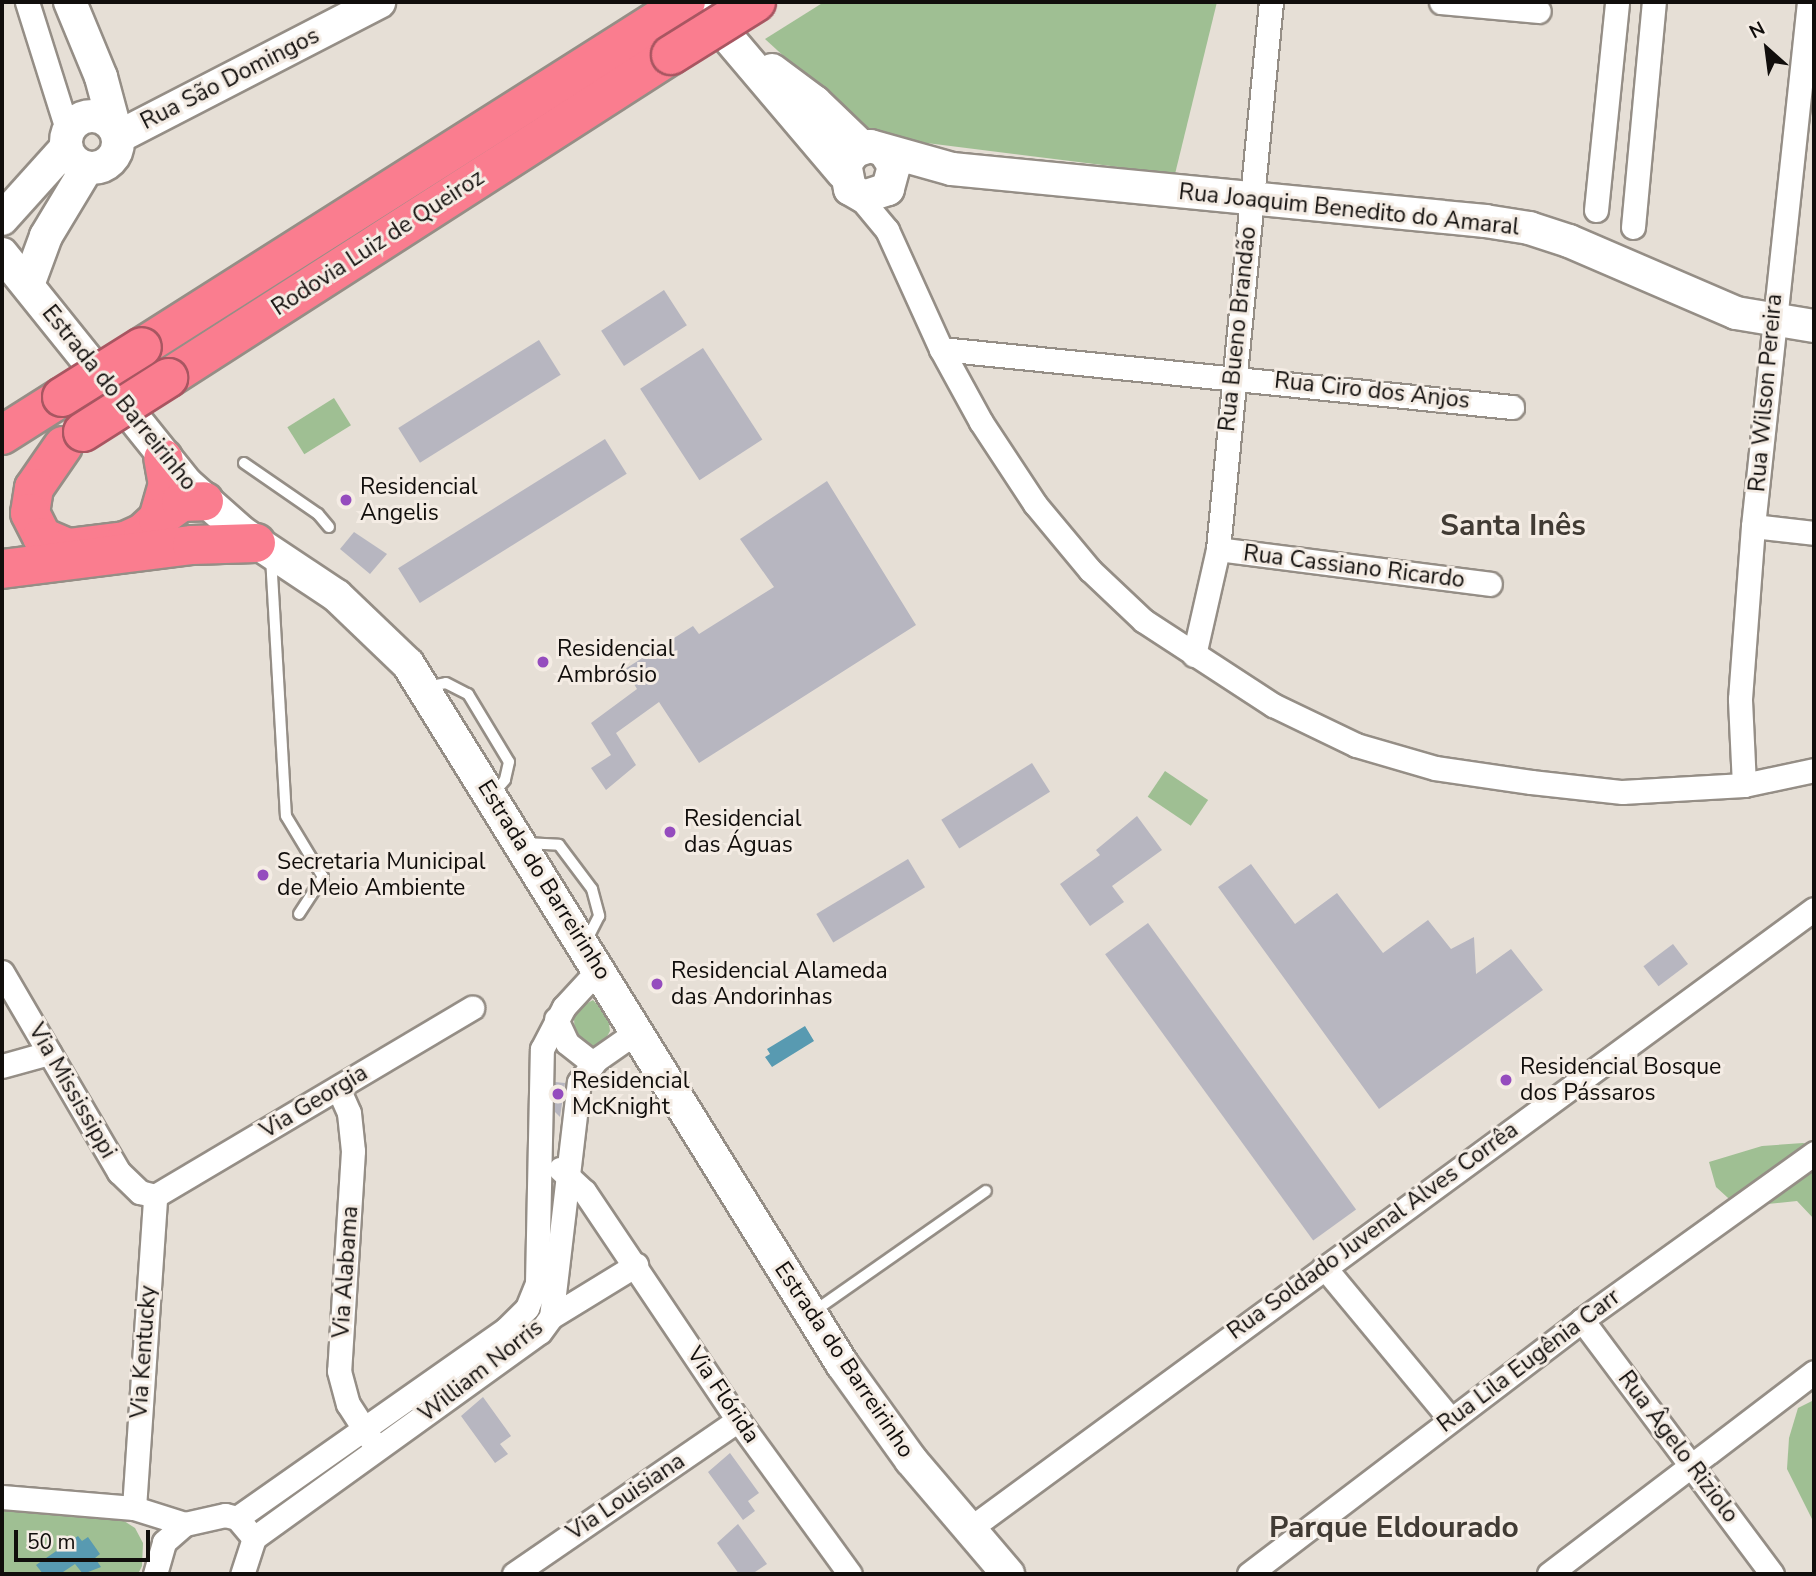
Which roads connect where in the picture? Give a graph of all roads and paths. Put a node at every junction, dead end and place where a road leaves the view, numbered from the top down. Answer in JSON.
{"nodes":[{"id":1,"x":27,"y":2,"type":"edge"},
{"id":2,"x":70,"y":2,"type":"edge"},
{"id":3,"x":686,"y":2,"type":"edge"},
{"id":4,"x":698,"y":2,"type":"edge"},
{"id":5,"x":756,"y":2,"type":"edge"},
{"id":6,"x":1271,"y":2,"type":"edge"},
{"id":7,"x":1441,"y":2,"type":"edge"},
{"id":8,"x":1617,"y":2,"type":"edge"},
{"id":9,"x":1654,"y":2,"type":"edge"},
{"id":10,"x":1809,"y":2,"type":"edge"},
{"id":11,"x":374,"y":3,"type":"edge"},
{"id":12,"x":1539,"y":11,"type":"dead end"},
{"id":13,"x":661,"y":40,"type":"junction"},
{"id":14,"x":743,"y":56,"type":"junction"},
{"id":15,"x":92,"y":58,"type":"junction"},
{"id":16,"x":1805,"y":124,"type":"edge"},
{"id":17,"x":116,"y":133,"type":"junction"},
{"id":18,"x":75,"y":142,"type":"junction"},
{"id":19,"x":882,"y":168,"type":"junction"},
{"id":20,"x":850,"y":183,"type":"junction"},
{"id":21,"x":1252,"y":202,"type":"junction"},
{"id":22,"x":1596,"y":210,"type":"dead end"},
{"id":23,"x":2,"y":219,"type":"edge"},
{"id":24,"x":1633,"y":227,"type":"dead end"},
{"id":25,"x":887,"y":230,"type":"junction"},
{"id":26,"x":2,"y":254,"type":"edge"},
{"id":27,"x":15,"y":283,"type":"edge"},
{"id":28,"x":1772,"y":321,"type":"junction"},
{"id":29,"x":1814,"y":326,"type":"edge"},
{"id":30,"x":942,"y":349,"type":"junction"},
{"id":31,"x":1232,"y":375,"type":"junction"},
{"id":32,"x":1512,"y":407,"type":"dead end"},
{"id":33,"x":10,"y":428,"type":"edge"},
{"id":34,"x":73,"y":439,"type":"junction"},
{"id":35,"x":163,"y":458,"type":"junction"},
{"id":36,"x":244,"y":463,"type":"dead end"},
{"id":37,"x":2,"y":486,"type":"edge"},
{"id":38,"x":209,"y":505,"type":"junction"},
{"id":39,"x":158,"y":519,"type":"junction"},
{"id":40,"x":1754,"y":526,"type":"junction"},
{"id":41,"x":329,"y":527,"type":"dead end"},
{"id":42,"x":1814,"y":533,"type":"edge"},
{"id":43,"x":192,"y":545,"type":"junction"},
{"id":44,"x":263,"y":548,"type":"junction"},
{"id":45,"x":1218,"y":549,"type":"junction"},
{"id":46,"x":2,"y":569,"type":"edge"},
{"id":47,"x":1490,"y":584,"type":"dead end"},
{"id":48,"x":1194,"y":655,"type":"junction"},
{"id":49,"x":1814,"y":770,"type":"edge"},
{"id":50,"x":1744,"y":785,"type":"junction"},
{"id":51,"x":1814,"y":909,"type":"edge"},
{"id":52,"x":299,"y":914,"type":"dead end"},
{"id":53,"x":593,"y":956,"type":"junction"},
{"id":54,"x":4,"y":985,"type":"edge"},
{"id":55,"x":472,"y":1008,"type":"dead end"},
{"id":56,"x":556,"y":1019,"type":"junction"},
{"id":57,"x":639,"y":1031,"type":"junction"},
{"id":58,"x":49,"y":1052,"type":"junction"},
{"id":59,"x":593,"y":1063,"type":"junction"},
{"id":60,"x":2,"y":1066,"type":"edge"},
{"id":61,"x":338,"y":1088,"type":"junction"},
{"id":62,"x":1814,"y":1153,"type":"edge"},
{"id":63,"x":539,"y":1163,"type":"junction"},
{"id":64,"x":567,"y":1171,"type":"junction"},
{"id":65,"x":986,"y":1191,"type":"dead end"},
{"id":66,"x":155,"y":1196,"type":"junction"},
{"id":67,"x":538,"y":1205,"type":"junction"},
{"id":68,"x":564,"y":1207,"type":"junction"},
{"id":69,"x":597,"y":1215,"type":"junction"},
{"id":70,"x":636,"y":1265,"type":"junction"},
{"id":71,"x":1324,"y":1267,"type":"junction"},
{"id":72,"x":810,"y":1314,"type":"junction"},
{"id":73,"x":551,"y":1317,"type":"junction"},
{"id":74,"x":1582,"y":1320,"type":"junction"},
{"id":75,"x":1814,"y":1372,"type":"edge"},
{"id":76,"x":1450,"y":1419,"type":"junction"},
{"id":77,"x":738,"y":1420,"type":"junction"},
{"id":78,"x":371,"y":1440,"type":"junction"},
{"id":79,"x":1692,"y":1464,"type":"junction"},
{"id":80,"x":2,"y":1497,"type":"edge"},
{"id":81,"x":134,"y":1507,"type":"junction"},
{"id":82,"x":237,"y":1518,"type":"junction"},
{"id":83,"x":185,"y":1524,"type":"junction"},
{"id":84,"x":968,"y":1530,"type":"junction"},
{"id":85,"x":254,"y":1538,"type":"junction"},
{"id":86,"x":164,"y":1542,"type":"junction"},
{"id":87,"x":155,"y":1574,"type":"edge"},
{"id":88,"x":242,"y":1574,"type":"edge"},
{"id":89,"x":513,"y":1574,"type":"edge"},
{"id":90,"x":850,"y":1574,"type":"edge"},
{"id":91,"x":1008,"y":1574,"type":"edge"},
{"id":92,"x":1249,"y":1574,"type":"edge"},
{"id":93,"x":1549,"y":1574,"type":"edge"},
{"id":94,"x":1772,"y":1574,"type":"edge"}],
"edges":[{"from":1,"to":18,"type":"street"},
{"from":2,"to":15,"type":"main road"},
{"from":3,"to":13,"type":"highway","name":"Rodovia Luiz de Queiroz"},
{"from":4,"to":14,"type":"main road"},
{"from":5,"to":13,"type":"highway","name":"Rodovia Luiz de Queiroz","bridge":true},
{"from":6,"to":21,"type":"street","name":"Rua Bueno Brandão"},
{"from":7,"to":12,"type":"street"},
{"from":8,"to":22,"type":"street"},
{"from":9,"to":24,"type":"street"},
{"from":10,"to":16,"type":"street","name":"Rua Wilson Pereira"},
{"from":11,"to":17,"type":"main road","name":"Rua São Domingos"},
{"from":13,"to":33,"type":"highway","name":"Rodovia Luiz de Queiroz","bridge":true},
{"from":13,"to":34,"type":"highway","name":"Rodovia Luiz de Queiroz","bridge":true},
{"from":14,"to":19,"type":"main road"},
{"from":14,"to":20,"type":"main road"},
{"from":15,"to":17,"type":"main road"},
{"from":15,"to":18,"type":"main road"},
{"from":16,"to":28,"type":"street","name":"Rua Wilson Pereira"},
{"from":17,"to":18,"type":"main road"},
{"from":17,"to":18,"type":"main road"},
{"from":18,"to":23,"type":"main road"},
{"from":18,"to":27,"type":"main road"},
{"from":19,"to":20,"type":"main road","name":"Rua Joaquim Benedito do Amaral"},
{"from":19,"to":20,"type":"main road"},
{"from":19,"to":21,"type":"main road","name":"Rua Joaquim Benedito do Amaral"},
{"from":19,"to":25,"type":"street"},
{"from":20,"to":25,"type":"street"},
{"from":21,"to":28,"type":"main road","name":"Rua Joaquim Benedito do Amaral"},
{"from":21,"to":31,"type":"street","name":"Rua Bueno Brandão"},
{"from":25,"to":30,"type":"street"},
{"from":26,"to":27,"type":"main road","name":"Estrada do Barreirinho"},
{"from":27,"to":35,"type":"main road","name":"Estrada do Barreirinho"},
{"from":28,"to":29,"type":"main road","name":"Rua Joaquim Benedito do Amaral"},
{"from":28,"to":40,"type":"street","name":"Rua Wilson Pereira"},
{"from":30,"to":31,"type":"street","name":"Rua Ciro dos Anjos"},
{"from":30,"to":48,"type":"street"},
{"from":31,"to":32,"type":"street","name":"Rua Ciro dos Anjos"},
{"from":31,"to":45,"type":"street","name":"Rua Bueno Brandão"},
{"from":34,"to":37,"type":"highway","name":"Rodovia Luiz de Queiroz"},
{"from":34,"to":39,"type":"highway"},
{"from":35,"to":38,"type":"main road","name":"Estrada do Barreirinho"},
{"from":35,"to":39,"type":"highway"},
{"from":36,"to":41,"type":"lane"},
{"from":38,"to":39,"type":"highway"},
{"from":38,"to":43,"type":"highway"},
{"from":38,"to":44,"type":"main road","name":"Estrada do Barreirinho"},
{"from":40,"to":42,"type":"street"},
{"from":40,"to":50,"type":"street","name":"Rua Wilson Pereira"},
{"from":43,"to":44,"type":"highway"},
{"from":43,"to":46,"type":"highway"},
{"from":44,"to":52,"type":"lane"},
{"from":44,"to":53,"type":"main road","name":"Estrada do Barreirinho"},
{"from":45,"to":47,"type":"street","name":"Rua Cassiano Ricardo"},
{"from":45,"to":48,"type":"street","name":"Rua Bueno Brandão"},
{"from":48,"to":50,"type":"street"},
{"from":49,"to":50,"type":"street"},
{"from":51,"to":71,"type":"street","name":"Rua Soldado Juvenal Alves Corrêa"},
{"from":53,"to":56,"type":"street","name":"William Norris"},
{"from":53,"to":57,"type":"main road","name":"Estrada do Barreirinho"},
{"from":54,"to":58,"type":"street","name":"Via Mississippi"},
{"from":55,"to":61,"type":"street","name":"Via Georgia"},
{"from":56,"to":59,"type":"street"},
{"from":56,"to":63,"type":"street","name":"William Norris"},
{"from":57,"to":59,"type":"street"},
{"from":57,"to":72,"type":"main road","name":"Estrada do Barreirinho"},
{"from":58,"to":60,"type":"street"},
{"from":58,"to":66,"type":"street","name":"Via Mississippi"},
{"from":59,"to":64,"type":"street","name":"William Norris"},
{"from":61,"to":66,"type":"street","name":"Via Georgia"},
{"from":61,"to":78,"type":"street","name":"Via Alabama"},
{"from":62,"to":74,"type":"street","name":"Rua Lila Eugênia Carr"},
{"from":63,"to":64,"type":"street"},
{"from":63,"to":67,"type":"street","name":"William Norris"},
{"from":64,"to":68,"type":"street","name":"William Norris"},
{"from":64,"to":69,"type":"street","name":"Via Flórida"},
{"from":65,"to":72,"type":"lane"},
{"from":66,"to":81,"type":"street","name":"Via Kentucky"},
{"from":67,"to":68,"type":"street"},
{"from":67,"to":78,"type":"street","name":"William Norris"},
{"from":68,"to":69,"type":"street"},
{"from":68,"to":73,"type":"street","name":"William Norris"},
{"from":69,"to":70,"type":"street","name":"Via Flórida"},
{"from":70,"to":73,"type":"street"},
{"from":70,"to":77,"type":"street","name":"Via Flórida"},
{"from":71,"to":76,"type":"street"},
{"from":71,"to":84,"type":"street","name":"Rua Soldado Juvenal Alves Corrêa"},
{"from":72,"to":84,"type":"main road","name":"Estrada do Barreirinho"},
{"from":73,"to":78,"type":"street","name":"William Norris"},
{"from":74,"to":76,"type":"street","name":"Rua Lila Eugênia Carr"},
{"from":74,"to":79,"type":"street","name":"Rua Âgelo Riziolo"},
{"from":75,"to":79,"type":"street"},
{"from":76,"to":92,"type":"street","name":"Rua Lila Eugênia Carr"},
{"from":77,"to":89,"type":"street","name":"Via Louisiana"},
{"from":77,"to":90,"type":"street","name":"Via Flórida"},
{"from":78,"to":82,"type":"street","name":"William Norris"},
{"from":78,"to":85,"type":"street","name":"William Norris"},
{"from":79,"to":93,"type":"street"},
{"from":79,"to":94,"type":"street","name":"Rua Âgelo Riziolo"},
{"from":80,"to":81,"type":"street"},
{"from":81,"to":83,"type":"street"},
{"from":81,"to":86,"type":"street"},
{"from":82,"to":83,"type":"street"},
{"from":82,"to":85,"type":"street"},
{"from":83,"to":86,"type":"street"},
{"from":84,"to":91,"type":"main road","name":"Estrada do Barreirinho"},
{"from":85,"to":88,"type":"street"},
{"from":86,"to":87,"type":"street"}]}
